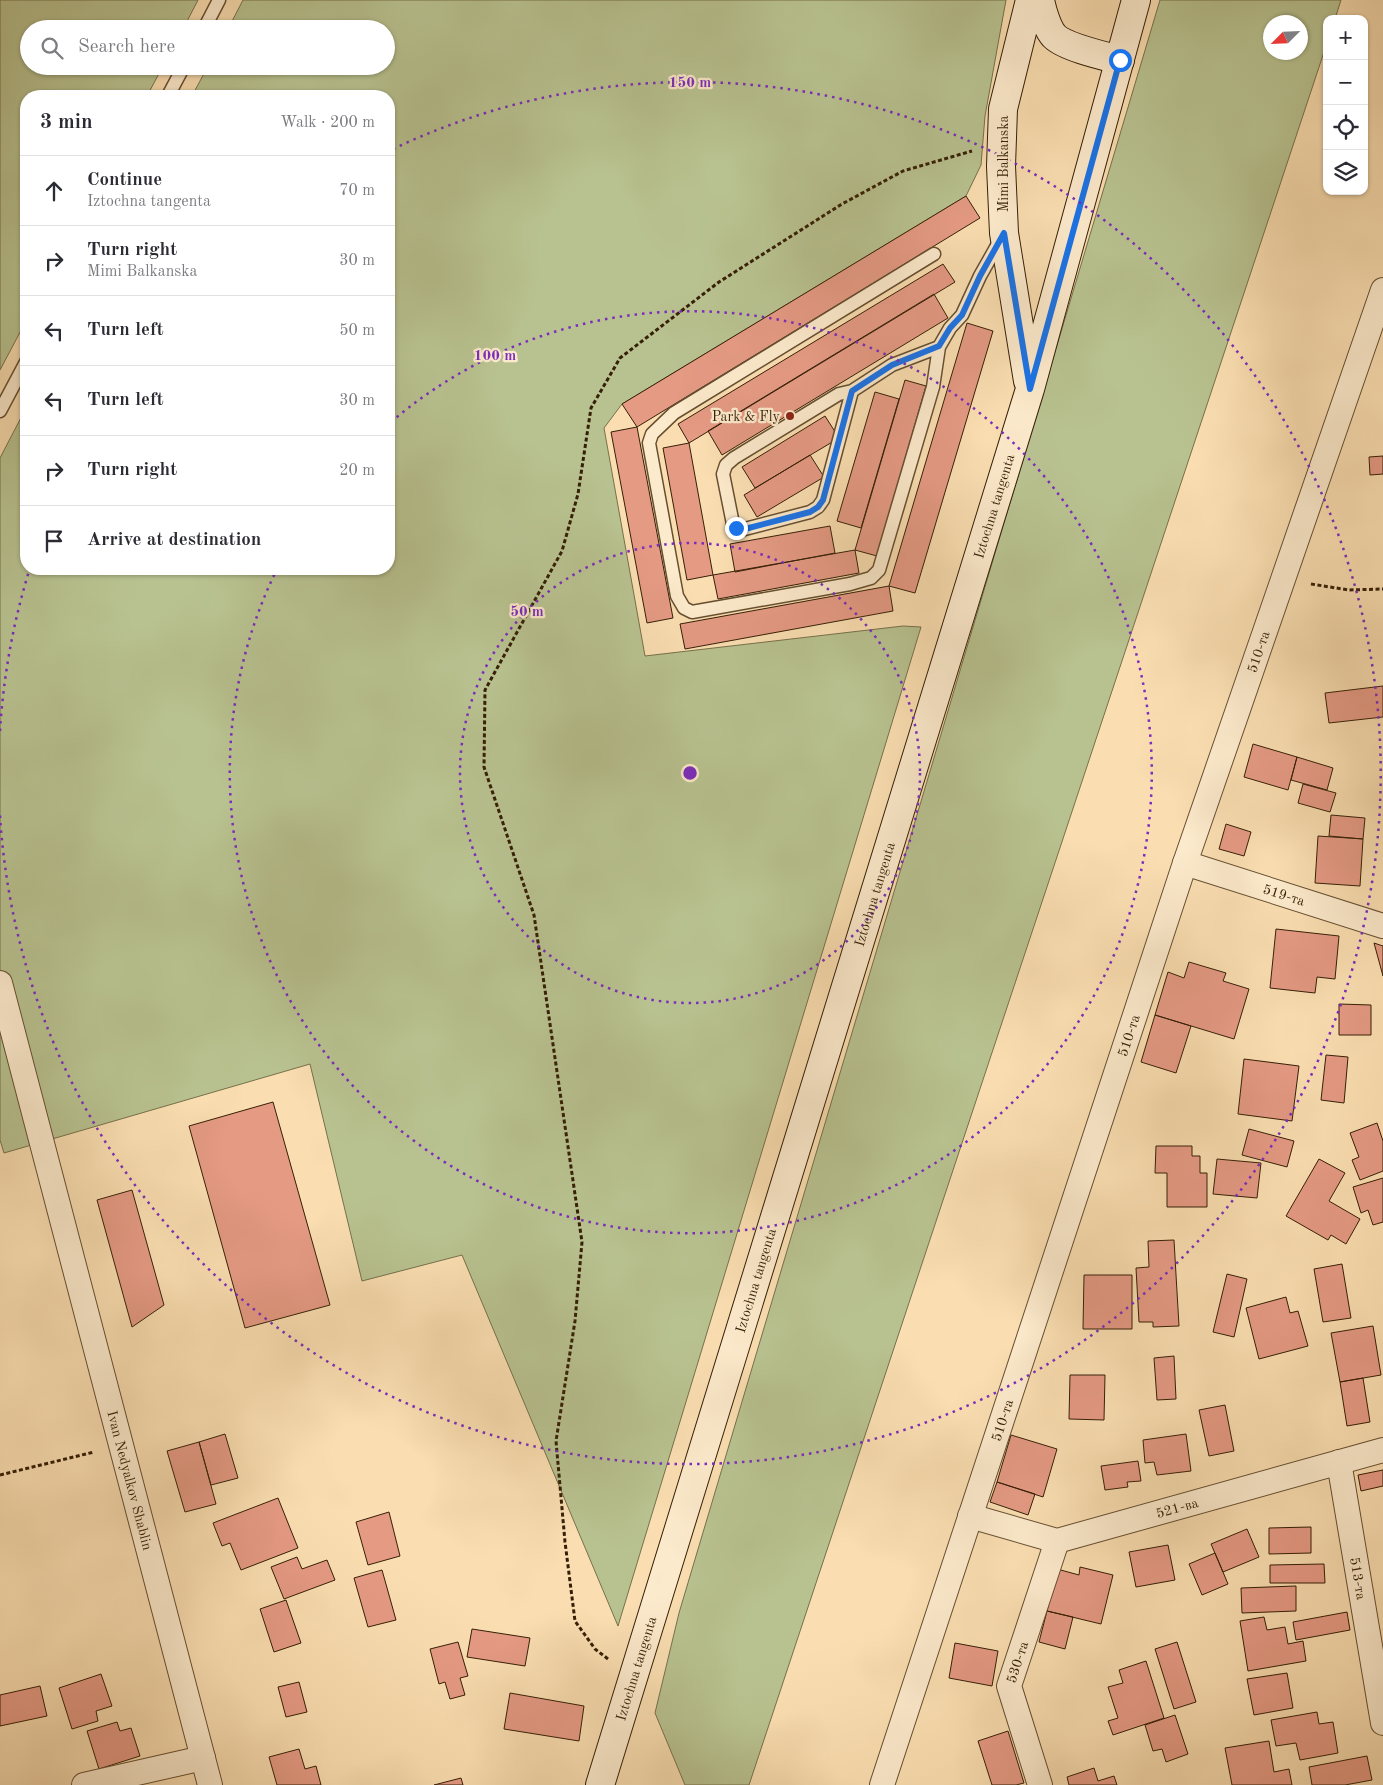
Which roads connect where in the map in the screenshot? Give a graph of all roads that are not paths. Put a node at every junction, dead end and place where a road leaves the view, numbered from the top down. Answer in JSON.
{"nodes":[{"id":1,"x":219,"y":0,"type":"edge"},
{"id":2,"x":1030,"y":0,"type":"edge"},
{"id":3,"x":1040,"y":0,"type":"edge"},
{"id":4,"x":1136,"y":0,"type":"edge"},
{"id":5,"x":209,"y":20,"type":"edge"},
{"id":6,"x":1120,"y":60,"type":"junction"},
{"id":7,"x":179,"y":75,"type":"edge"},
{"id":8,"x":171,"y":90,"type":"edge"},
{"id":9,"x":1004,"y":233,"type":"junction"},
{"id":10,"x":934,"y":254,"type":"dead end"},
{"id":11,"x":1383,"y":290,"type":"edge"},
{"id":12,"x":939,"y":346,"type":"junction"},
{"id":13,"x":20,"y":373,"type":"edge"},
{"id":14,"x":1030,"y":389,"type":"junction"},
{"id":15,"x":852,"y":391,"type":"junction"},
{"id":16,"x":0,"y":411,"type":"edge"},
{"id":17,"x":1185,"y":863,"type":"junction"},
{"id":18,"x":1383,"y":926,"type":"edge"},
{"id":19,"x":0,"y":984,"type":"edge"},
{"id":20,"x":1383,"y":1450,"type":"edge"},
{"id":21,"x":1339,"y":1462,"type":"junction"},
{"id":22,"x":970,"y":1516,"type":"junction"},
{"id":23,"x":1057,"y":1541,"type":"junction"},
{"id":24,"x":1383,"y":1723,"type":"edge"},
{"id":25,"x":203,"y":1758,"type":"junction"},
{"id":26,"x":84,"y":1785,"type":"edge"},
{"id":27,"x":210,"y":1785,"type":"edge"},
{"id":28,"x":600,"y":1785,"type":"edge"},
{"id":29,"x":882,"y":1785,"type":"edge"},
{"id":30,"x":1040,"y":1785,"type":"edge"}],
"edges":[{"from":1,"to":5,"type":"lane"},
{"from":2,"to":9,"type":"street","name":"Mimi Balkanska"},
{"from":3,"to":6,"type":"street"},
{"from":4,"to":6,"type":"street","name":"Iztochna tangenta"},
{"from":6,"to":14,"type":"street","name":"Iztochna tangenta"},
{"from":7,"to":8,"type":"lane"},
{"from":9,"to":12,"type":"lane"},
{"from":9,"to":14,"type":"street","name":"Mimi Balkanska"},
{"from":10,"to":12,"type":"lane"},
{"from":11,"to":17,"type":"street","name":"510-та"},
{"from":12,"to":15,"type":"lane"},
{"from":13,"to":16,"type":"lane"},
{"from":14,"to":28,"type":"street","name":"Iztochna tangenta"},
{"from":15,"to":15,"type":"lane"},
{"from":17,"to":18,"type":"street","name":"519-та"},
{"from":17,"to":22,"type":"street","name":"510-та"},
{"from":19,"to":25,"type":"street","name":"Ivan Nedyalkov Shablin"},
{"from":20,"to":21,"type":"street","name":"521-ва"},
{"from":21,"to":23,"type":"street","name":"521-ва"},
{"from":21,"to":24,"type":"street","name":"513-та"},
{"from":22,"to":23,"type":"street"},
{"from":22,"to":29,"type":"street","name":"510-та"},
{"from":23,"to":30,"type":"street","name":"530-та"},
{"from":25,"to":26,"type":"street"},
{"from":25,"to":27,"type":"street","name":"Ivan Nedyalkov Shablin"}]}
